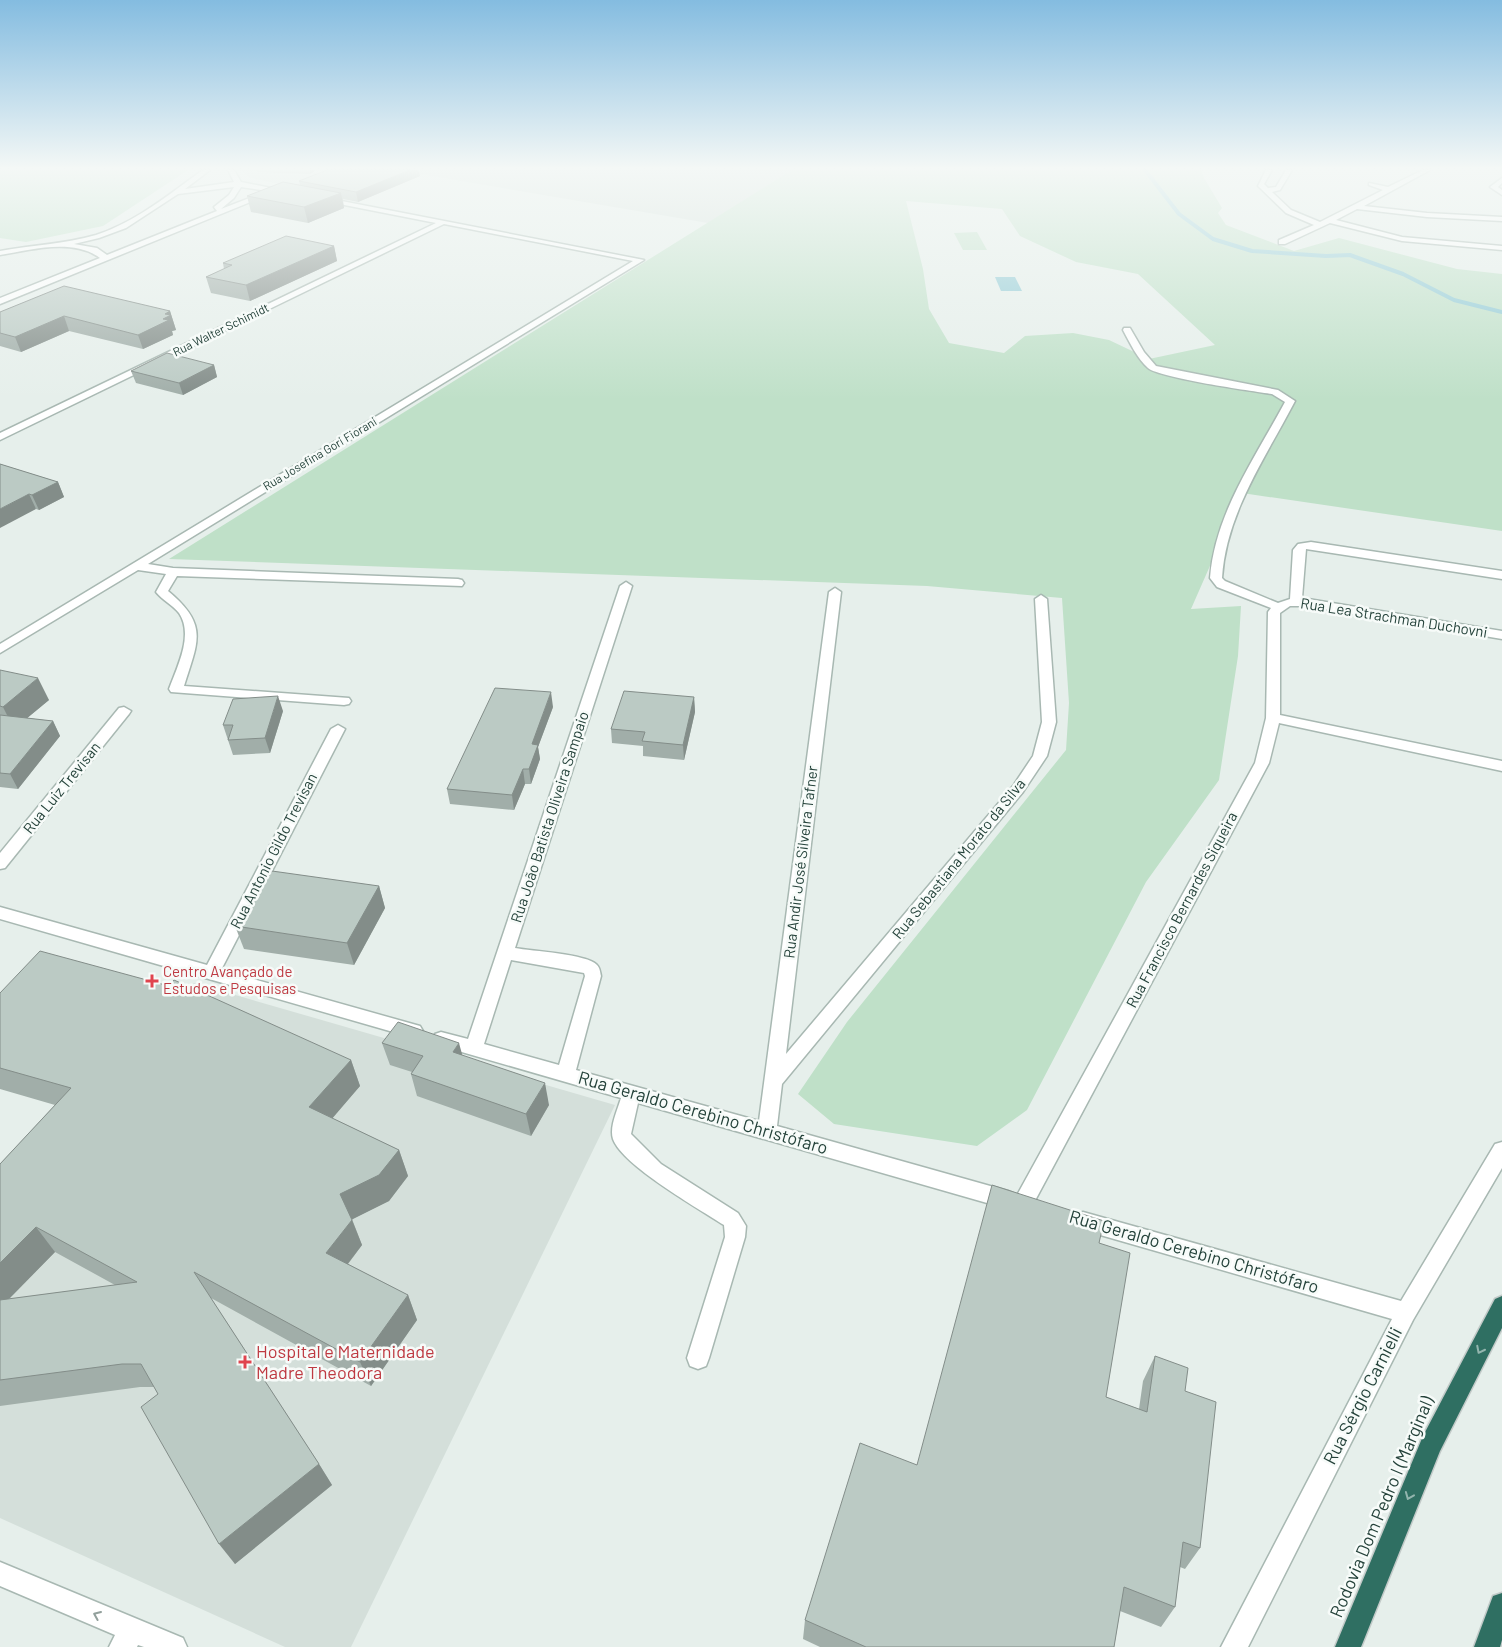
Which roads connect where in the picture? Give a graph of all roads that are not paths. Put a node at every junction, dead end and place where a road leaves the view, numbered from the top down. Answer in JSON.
{"nodes":[{"id":1,"x":46,"y":247,"type":"edge"},
{"id":2,"x":63,"y":247,"type":"edge"},
{"id":3,"x":136,"y":247,"type":"edge"},
{"id":4,"x":392,"y":247,"type":"edge"},
{"id":5,"x":572,"y":247,"type":"edge"},
{"id":6,"x":1489,"y":247,"type":"edge"},
{"id":7,"x":0,"y":248,"type":"edge"},
{"id":8,"x":1502,"y":248,"type":"edge"},
{"id":9,"x":15,"y":250,"type":"junction"},
{"id":10,"x":0,"y":252,"type":"edge"},
{"id":11,"x":102,"y":261,"type":"junction"},
{"id":12,"x":0,"y":301,"type":"edge"},
{"id":13,"x":1127,"y":330,"type":"dead end"},
{"id":14,"x":0,"y":437,"type":"edge"},
{"id":15,"x":136,"y":566,"type":"junction"},
{"id":16,"x":173,"y":572,"type":"junction"},
{"id":17,"x":1502,"y":575,"type":"edge"},
{"id":18,"x":458,"y":583,"type":"dead end"},
{"id":19,"x":626,"y":586,"type":"dead end"},
{"id":20,"x":836,"y":592,"type":"dead end"},
{"id":21,"x":1041,"y":599,"type":"dead end"},
{"id":22,"x":1287,"y":604,"type":"junction"},
{"id":23,"x":1502,"y":635,"type":"edge"},
{"id":24,"x":0,"y":649,"type":"edge"},
{"id":25,"x":344,"y":701,"type":"dead end"},
{"id":26,"x":124,"y":711,"type":"dead end"},
{"id":27,"x":1273,"y":718,"type":"junction"},
{"id":28,"x":338,"y":729,"type":"dead end"},
{"id":29,"x":1502,"y":766,"type":"edge"},
{"id":30,"x":0,"y":864,"type":"edge"},
{"id":31,"x":0,"y":913,"type":"edge"},
{"id":32,"x":505,"y":953,"type":"junction"},
{"id":33,"x":211,"y":973,"type":"junction"},
{"id":34,"x":474,"y":1048,"type":"junction"},
{"id":35,"x":566,"y":1074,"type":"junction"},
{"id":36,"x":773,"y":1082,"type":"junction"},
{"id":37,"x":631,"y":1093,"type":"junction"},
{"id":38,"x":767,"y":1131,"type":"junction"},
{"id":39,"x":1502,"y":1150,"type":"edge"},
{"id":40,"x":1022,"y":1204,"type":"junction"},
{"id":41,"x":1042,"y":1209,"type":"edge"},
{"id":42,"x":1070,"y":1217,"type":"edge"},
{"id":43,"x":1502,"y":1306,"type":"edge"},
{"id":44,"x":1406,"y":1313,"type":"junction"},
{"id":45,"x":698,"y":1358,"type":"dead end"},
{"id":46,"x":0,"y":1574,"type":"edge"},
{"id":47,"x":1502,"y":1605,"type":"edge"},
{"id":48,"x":127,"y":1639,"type":"edge"},
{"id":49,"x":174,"y":1647,"type":"edge"},
{"id":50,"x":1234,"y":1647,"type":"edge"},
{"id":51,"x":1348,"y":1647,"type":"edge"},
{"id":52,"x":1487,"y":1647,"type":"edge"}],
"edges":[{"from":1,"to":9,"type":"street"},
{"from":2,"to":11,"type":"street"},
{"from":3,"to":11,"type":"street"},
{"from":4,"to":14,"type":"street","name":"Rua Walter Schimidt"},
{"from":5,"to":15,"type":"street","name":"Rua Josefina Gori Fiorani"},
{"from":6,"to":8,"type":"street"},
{"from":7,"to":9,"type":"street"},
{"from":9,"to":10,"type":"street"},
{"from":11,"to":12,"type":"street"},
{"from":13,"to":22,"type":"street","name":"Rua Lea Strachman Duchovni"},
{"from":15,"to":16,"type":"street"},
{"from":15,"to":24,"type":"street","name":"Rua Josefina Gori Fiorani"},
{"from":16,"to":18,"type":"street"},
{"from":16,"to":25,"type":"street"},
{"from":17,"to":22,"type":"street","name":"Rua Francisco Bernardes Siqueira"},
{"from":19,"to":32,"type":"street","name":"Rua João Batista Oliveira Sampaio"},
{"from":20,"to":36,"type":"street","name":"Rua Andir José Silveira Tafner"},
{"from":21,"to":36,"type":"street","name":"Rua Sebastiana Morato da Silva"},
{"from":22,"to":23,"type":"street","name":"Rua Lea Strachman Duchovni"},
{"from":22,"to":27,"type":"street","name":"Rua Francisco Bernardes Siqueira"},
{"from":26,"to":30,"type":"street","name":"Rua Luiz Trevisan"},
{"from":27,"to":29,"type":"street"},
{"from":27,"to":40,"type":"street","name":"Rua Francisco Bernardes Siqueira"},
{"from":28,"to":33,"type":"street","name":"Rua Antonio Gildo Trevisan"},
{"from":31,"to":33,"type":"street","name":"Rua Geraldo Cerebino Christófaro"},
{"from":32,"to":34,"type":"street","name":"Rua João Batista Oliveira Sampaio"},
{"from":32,"to":35,"type":"street"},
{"from":33,"to":34,"type":"street","name":"Rua Geraldo Cerebino Christófaro"},
{"from":34,"to":35,"type":"street","name":"Rua Geraldo Cerebino Christófaro"},
{"from":35,"to":37,"type":"street","name":"Rua Geraldo Cerebino Christófaro"},
{"from":36,"to":38,"type":"street","name":"Rua Andir José Silveira Tafner"},
{"from":37,"to":38,"type":"street","name":"Rua Geraldo Cerebino Christófaro"},
{"from":37,"to":45,"type":"street"},
{"from":38,"to":40,"type":"street","name":"Rua Geraldo Cerebino Christófaro"},
{"from":39,"to":44,"type":"street","name":"Rua Sérgio Carnielli"},
{"from":40,"to":41,"type":"street","name":"Rua Geraldo Cerebino Christófaro"},
{"from":42,"to":44,"type":"street","name":"Rua Geraldo Cerebino Christófaro"},
{"from":43,"to":51,"type":"highway","name":"Rodovia Dom Pedro I (Marginal)","one_way":true},
{"from":44,"to":50,"type":"street","name":"Rua Sérgio Carnielli"},
{"from":48,"to":46,"type":"street","one_way":true},
{"from":47,"to":52,"type":"highway"},
{"from":48,"to":49,"type":"street"}]}
